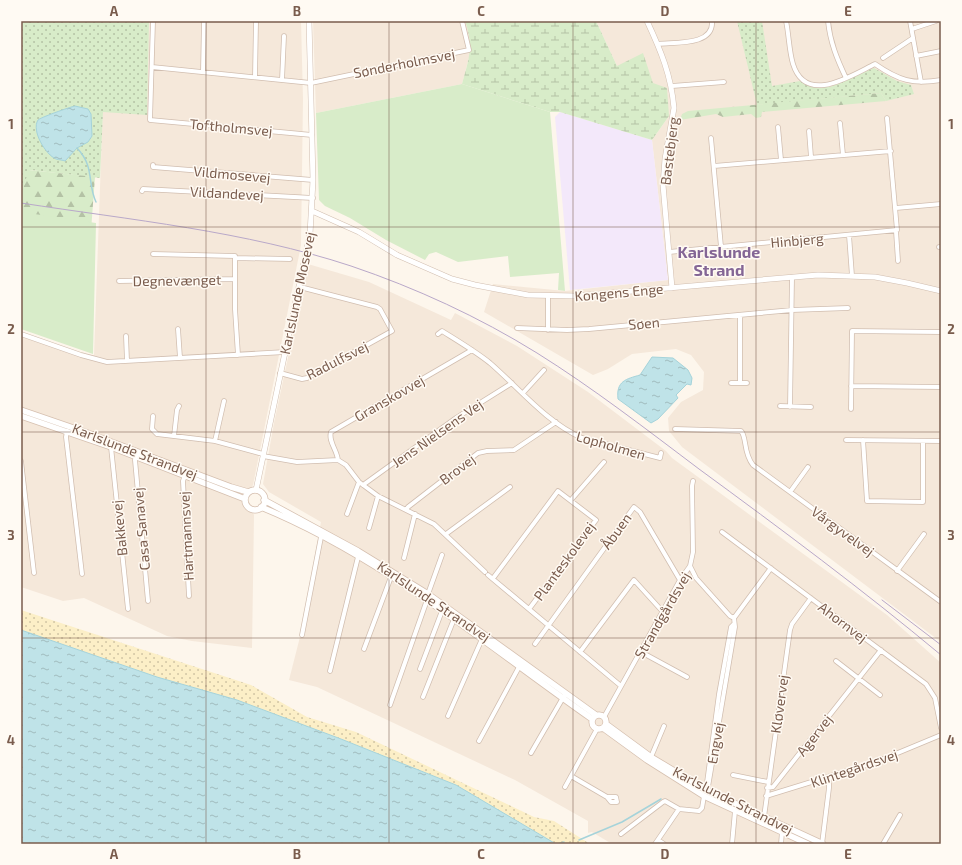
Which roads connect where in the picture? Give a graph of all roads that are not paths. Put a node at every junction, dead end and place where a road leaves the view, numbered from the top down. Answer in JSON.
{"nodes":[{"id":1,"x":153,"y":21,"type":"edge"},
{"id":2,"x":204,"y":21,"type":"edge"},
{"id":3,"x":256,"y":21,"type":"edge"},
{"id":4,"x":309,"y":21,"type":"edge"},
{"id":5,"x":462,"y":21,"type":"edge"},
{"id":6,"x":647,"y":21,"type":"edge"},
{"id":7,"x":712,"y":21,"type":"edge"},
{"id":8,"x":786,"y":21,"type":"edge"},
{"id":9,"x":828,"y":21,"type":"edge"},
{"id":10,"x":910,"y":21,"type":"edge"},
{"id":11,"x":936,"y":21,"type":"edge"},
{"id":12,"x":912,"y":29,"type":"junction"},
{"id":13,"x":284,"y":36,"type":"dead end"},
{"id":14,"x":913,"y":38,"type":"junction"},
{"id":15,"x":658,"y":44,"type":"junction"},
{"id":16,"x":941,"y":50,"type":"edge"},
{"id":17,"x":916,"y":56,"type":"junction"},
{"id":18,"x":883,"y":58,"type":"dead end"},
{"id":19,"x":152,"y":67,"type":"junction"},
{"id":20,"x":203,"y":72,"type":"junction"},
{"id":21,"x":255,"y":77,"type":"junction"},
{"id":22,"x":846,"y":78,"type":"junction"},
{"id":23,"x":282,"y":80,"type":"junction"},
{"id":24,"x":941,"y":80,"type":"edge"},
{"id":25,"x":724,"y":82,"type":"dead end"},
{"id":26,"x":921,"y":82,"type":"junction"},
{"id":27,"x":311,"y":83,"type":"junction"},
{"id":28,"x":672,"y":86,"type":"junction"},
{"id":29,"x":887,"y":118,"type":"dead end"},
{"id":30,"x":840,"y":123,"type":"dead end"},
{"id":31,"x":778,"y":126,"type":"dead end"},
{"id":32,"x":809,"y":131,"type":"dead end"},
{"id":33,"x":312,"y":135,"type":"junction"},
{"id":34,"x":711,"y":138,"type":"dead end"},
{"id":35,"x":891,"y":151,"type":"junction"},
{"id":36,"x":843,"y":155,"type":"junction"},
{"id":37,"x":811,"y":158,"type":"junction"},
{"id":38,"x":781,"y":160,"type":"junction"},
{"id":39,"x":153,"y":165,"type":"dead end"},
{"id":40,"x":714,"y":166,"type":"junction"},
{"id":41,"x":313,"y":180,"type":"junction"},
{"id":42,"x":142,"y":191,"type":"dead end"},
{"id":43,"x":313,"y":198,"type":"junction"},
{"id":44,"x":941,"y":204,"type":"edge"},
{"id":45,"x":896,"y":208,"type":"junction"},
{"id":46,"x":312,"y":211,"type":"junction"},
{"id":47,"x":896,"y":231,"type":"junction"},
{"id":48,"x":849,"y":235,"type":"junction"},
{"id":49,"x":721,"y":246,"type":"junction"},
{"id":50,"x":669,"y":252,"type":"junction"},
{"id":51,"x":153,"y":254,"type":"dead end"},
{"id":52,"x":235,"y":257,"type":"junction"},
{"id":53,"x":290,"y":259,"type":"dead end"},
{"id":54,"x":898,"y":261,"type":"dead end"},
{"id":55,"x":852,"y":276,"type":"junction"},
{"id":56,"x":792,"y":277,"type":"junction"},
{"id":57,"x":235,"y":278,"type":"junction"},
{"id":58,"x":119,"y":281,"type":"dead end"},
{"id":59,"x":300,"y":287,"type":"junction"},
{"id":60,"x":672,"y":288,"type":"junction"},
{"id":61,"x":941,"y":291,"type":"edge"},
{"id":62,"x":548,"y":296,"type":"junction"},
{"id":63,"x":848,"y":308,"type":"dead end"},
{"id":64,"x":792,"y":310,"type":"junction"},
{"id":65,"x":740,"y":315,"type":"junction"},
{"id":66,"x":516,"y":328,"type":"dead end"},
{"id":67,"x":178,"y":329,"type":"dead end"},
{"id":68,"x":548,"y":330,"type":"junction"},
{"id":69,"x":941,"y":332,"type":"edge"},
{"id":70,"x":21,"y":334,"type":"edge"},
{"id":71,"x":438,"y":334,"type":"dead end"},
{"id":72,"x":126,"y":336,"type":"dead end"},
{"id":73,"x":472,"y":350,"type":"junction"},
{"id":74,"x":285,"y":352,"type":"junction"},
{"id":75,"x":238,"y":355,"type":"junction"},
{"id":76,"x":180,"y":358,"type":"junction"},
{"id":77,"x":127,"y":361,"type":"junction"},
{"id":78,"x":544,"y":370,"type":"dead end"},
{"id":79,"x":280,"y":373,"type":"junction"},
{"id":80,"x":512,"y":383,"type":"junction"},
{"id":81,"x":731,"y":383,"type":"dead end"},
{"id":82,"x":740,"y":383,"type":"junction"},
{"id":83,"x":747,"y":383,"type":"dead end"},
{"id":84,"x":851,"y":386,"type":"junction"},
{"id":85,"x":941,"y":387,"type":"edge"},
{"id":86,"x":523,"y":393,"type":"junction"},
{"id":87,"x":224,"y":401,"type":"dead end"},
{"id":88,"x":179,"y":406,"type":"dead end"},
{"id":89,"x":780,"y":406,"type":"dead end"},
{"id":90,"x":790,"y":407,"type":"junction"},
{"id":91,"x":811,"y":407,"type":"dead end"},
{"id":92,"x":851,"y":409,"type":"dead end"},
{"id":93,"x":21,"y":410,"type":"edge"},
{"id":94,"x":21,"y":416,"type":"edge"},
{"id":95,"x":153,"y":416,"type":"dead end"},
{"id":96,"x":556,"y":422,"type":"junction"},
{"id":97,"x":675,"y":430,"type":"dead end"},
{"id":98,"x":67,"y":431,"type":"junction"},
{"id":99,"x":174,"y":436,"type":"junction"},
{"id":100,"x":846,"y":440,"type":"dead end"},
{"id":101,"x":863,"y":440,"type":"junction"},
{"id":102,"x":215,"y":441,"type":"junction"},
{"id":103,"x":923,"y":441,"type":"junction"},
{"id":104,"x":941,"y":441,"type":"edge"},
{"id":105,"x":111,"y":447,"type":"junction"},
{"id":106,"x":661,"y":453,"type":"dead end"},
{"id":107,"x":263,"y":455,"type":"junction"},
{"id":108,"x":136,"y":456,"type":"junction"},
{"id":109,"x":338,"y":460,"type":"junction"},
{"id":110,"x":21,"y":461,"type":"edge"},
{"id":111,"x":604,"y":462,"type":"dead end"},
{"id":112,"x":808,"y":467,"type":"dead end"},
{"id":113,"x":185,"y":475,"type":"junction"},
{"id":114,"x":693,"y":481,"type":"dead end"},
{"id":115,"x":359,"y":482,"type":"junction"},
{"id":116,"x":363,"y":485,"type":"junction"},
{"id":117,"x":510,"y":487,"type":"dead end"},
{"id":118,"x":256,"y":490,"type":"junction"},
{"id":119,"x":248,"y":492,"type":"junction"},
{"id":120,"x":790,"y":492,"type":"junction"},
{"id":121,"x":378,"y":496,"type":"junction"},
{"id":122,"x":245,"y":499,"type":"junction"},
{"id":123,"x":264,"y":500,"type":"junction"},
{"id":124,"x":571,"y":500,"type":"junction"},
{"id":125,"x":261,"y":507,"type":"junction"},
{"id":126,"x":406,"y":510,"type":"junction"},
{"id":127,"x":347,"y":514,"type":"dead end"},
{"id":128,"x":415,"y":514,"type":"junction"},
{"id":129,"x":369,"y":528,"type":"dead end"},
{"id":130,"x":722,"y":532,"type":"dead end"},
{"id":131,"x":446,"y":534,"type":"junction"},
{"id":132,"x":924,"y":534,"type":"dead end"},
{"id":133,"x":321,"y":537,"type":"junction"},
{"id":134,"x":442,"y":555,"type":"dead end"},
{"id":135,"x":358,"y":557,"type":"junction"},
{"id":136,"x":404,"y":558,"type":"dead end"},
{"id":137,"x":690,"y":566,"type":"junction"},
{"id":138,"x":771,"y":568,"type":"junction"},
{"id":139,"x":897,"y":571,"type":"junction"},
{"id":140,"x":34,"y":573,"type":"dead end"},
{"id":141,"x":82,"y":574,"type":"dead end"},
{"id":142,"x":391,"y":577,"type":"junction"},
{"id":143,"x":494,"y":577,"type":"junction"},
{"id":144,"x":680,"y":580,"type":"junction"},
{"id":145,"x":428,"y":594,"type":"junction"},
{"id":146,"x":189,"y":596,"type":"dead end"},
{"id":147,"x":811,"y":598,"type":"junction"},
{"id":148,"x":427,"y":600,"type":"junction"},
{"id":149,"x":148,"y":601,"type":"dead end"},
{"id":150,"x":941,"y":602,"type":"edge"},
{"id":151,"x":128,"y":609,"type":"dead end"},
{"id":152,"x":529,"y":609,"type":"junction"},
{"id":153,"x":442,"y":611,"type":"junction"},
{"id":154,"x":663,"y":612,"type":"junction"},
{"id":155,"x":734,"y":618,"type":"junction"},
{"id":156,"x":454,"y":619,"type":"junction"},
{"id":157,"x":548,"y":625,"type":"junction"},
{"id":158,"x":302,"y":635,"type":"dead end"},
{"id":159,"x":482,"y":639,"type":"junction"},
{"id":160,"x":535,"y":644,"type":"dead end"},
{"id":161,"x":364,"y":649,"type":"dead end"},
{"id":162,"x":881,"y":650,"type":"junction"},
{"id":163,"x":580,"y":652,"type":"junction"},
{"id":164,"x":641,"y":652,"type":"junction"},
{"id":165,"x":836,"y":661,"type":"dead end"},
{"id":166,"x":519,"y":667,"type":"junction"},
{"id":167,"x":420,"y":669,"type":"dead end"},
{"id":168,"x":330,"y":671,"type":"dead end"},
{"id":169,"x":687,"y":677,"type":"dead end"},
{"id":170,"x":858,"y":679,"type":"junction"},
{"id":171,"x":621,"y":686,"type":"junction"},
{"id":172,"x":880,"y":695,"type":"dead end"},
{"id":173,"x":564,"y":696,"type":"junction"},
{"id":174,"x":423,"y":697,"type":"dead end"},
{"id":175,"x":390,"y":706,"type":"dead end"},
{"id":176,"x":448,"y":716,"type":"dead end"},
{"id":177,"x":594,"y":717,"type":"junction"},
{"id":178,"x":604,"y":717,"type":"junction"},
{"id":179,"x":664,"y":726,"type":"dead end"},
{"id":180,"x":602,"y":727,"type":"junction"},
{"id":181,"x":941,"y":728,"type":"edge"},
{"id":182,"x":941,"y":735,"type":"edge"},
{"id":183,"x":479,"y":741,"type":"dead end"},
{"id":184,"x":531,"y":752,"type":"dead end"},
{"id":185,"x":651,"y":757,"type":"junction"},
{"id":186,"x":733,"y":775,"type":"dead end"},
{"id":187,"x":571,"y":776,"type":"junction"},
{"id":188,"x":829,"y":777,"type":"junction"},
{"id":189,"x":768,"y":782,"type":"junction"},
{"id":190,"x":565,"y":787,"type":"dead end"},
{"id":191,"x":767,"y":788,"type":"junction"},
{"id":192,"x":705,"y":793,"type":"junction"},
{"id":193,"x":607,"y":796,"type":"dead end"},
{"id":194,"x":766,"y":796,"type":"junction"},
{"id":195,"x":679,"y":809,"type":"junction"},
{"id":196,"x":735,"y":811,"type":"junction"},
{"id":197,"x":900,"y":815,"type":"dead end"},
{"id":198,"x":764,"y":817,"type":"junction"},
{"id":199,"x":782,"y":832,"type":"junction"},
{"id":200,"x":621,"y":834,"type":"dead end"},
{"id":201,"x":658,"y":840,"type":"junction"},
{"id":202,"x":655,"y":844,"type":"edge"},
{"id":203,"x":664,"y":844,"type":"edge"},
{"id":204,"x":732,"y":844,"type":"edge"},
{"id":205,"x":781,"y":844,"type":"edge"},
{"id":206,"x":808,"y":844,"type":"edge"},
{"id":207,"x":823,"y":844,"type":"edge"},
{"id":208,"x":883,"y":844,"type":"edge"}],
"edges":[{"from":1,"to":19,"type":"street"},
{"from":2,"to":20,"type":"street"},
{"from":3,"to":21,"type":"street"},
{"from":4,"to":27,"type":"street","name":"Karlslunde Mosevej"},
{"from":5,"to":27,"type":"street","name":"Sønderholmsvej"},
{"from":6,"to":15,"type":"street","name":"Bastebjerg"},
{"from":7,"to":15,"type":"street"},
{"from":8,"to":22,"type":"street"},
{"from":9,"to":22,"type":"street"},
{"from":10,"to":12,"type":"street"},
{"from":11,"to":12,"type":"street"},
{"from":12,"to":14,"type":"street"},
{"from":13,"to":23,"type":"street"},
{"from":14,"to":17,"type":"street"},
{"from":14,"to":18,"type":"street"},
{"from":15,"to":28,"type":"street","name":"Bastebjerg"},
{"from":16,"to":17,"type":"street"},
{"from":17,"to":26,"type":"street"},
{"from":19,"to":20,"type":"street"},
{"from":19,"to":33,"type":"street","name":"Toftholmsvej"},
{"from":20,"to":21,"type":"street"},
{"from":21,"to":23,"type":"street"},
{"from":22,"to":26,"type":"street"},
{"from":23,"to":27,"type":"street"},
{"from":24,"to":26,"type":"street"},
{"from":25,"to":28,"type":"street"},
{"from":27,"to":33,"type":"street","name":"Karlslunde Mosevej"},
{"from":28,"to":50,"type":"street","name":"Bastebjerg"},
{"from":29,"to":35,"type":"street"},
{"from":30,"to":36,"type":"street"},
{"from":31,"to":38,"type":"street"},
{"from":32,"to":37,"type":"street"},
{"from":33,"to":41,"type":"street","name":"Karlslunde Mosevej"},
{"from":34,"to":40,"type":"street"},
{"from":35,"to":36,"type":"street"},
{"from":35,"to":45,"type":"street"},
{"from":36,"to":37,"type":"street"},
{"from":37,"to":38,"type":"street"},
{"from":38,"to":40,"type":"street"},
{"from":39,"to":41,"type":"street","name":"Vildmosevej"},
{"from":40,"to":49,"type":"street"},
{"from":41,"to":43,"type":"street","name":"Karlslunde Mosevej"},
{"from":42,"to":43,"type":"street","name":"Vildandevej"},
{"from":43,"to":46,"type":"street","name":"Karlslunde Mosevej"},
{"from":44,"to":45,"type":"street"},
{"from":45,"to":47,"type":"street"},
{"from":46,"to":59,"type":"street","name":"Karlslunde Mosevej"},
{"from":46,"to":62,"type":"street","name":"Kongens Enge"},
{"from":47,"to":48,"type":"street","name":"Hinbjerg"},
{"from":47,"to":54,"type":"street"},
{"from":48,"to":49,"type":"street","name":"Hinbjerg"},
{"from":48,"to":55,"type":"street"},
{"from":49,"to":50,"type":"street","name":"Hinbjerg"},
{"from":50,"to":60,"type":"street","name":"Bastebjerg"},
{"from":51,"to":52,"type":"street"},
{"from":52,"to":53,"type":"street"},
{"from":52,"to":57,"type":"street"},
{"from":55,"to":56,"type":"street","name":"Kongens Enge"},
{"from":55,"to":61,"type":"street","name":"Kongens Enge"},
{"from":56,"to":60,"type":"street","name":"Kongens Enge"},
{"from":56,"to":64,"type":"street"},
{"from":57,"to":58,"type":"street","name":"Degnevænget"},
{"from":57,"to":75,"type":"street"},
{"from":59,"to":74,"type":"street","name":"Karlslunde Mosevej"},
{"from":59,"to":79,"type":"street","name":"Radulfsvej"},
{"from":60,"to":62,"type":"street","name":"Kongens Enge"},
{"from":62,"to":68,"type":"street"},
{"from":63,"to":64,"type":"street","name":"Søen"},
{"from":64,"to":65,"type":"street","name":"Søen"},
{"from":64,"to":90,"type":"street"},
{"from":65,"to":68,"type":"street","name":"Søen"},
{"from":65,"to":82,"type":"street"},
{"from":66,"to":68,"type":"street","name":"Søen"},
{"from":67,"to":76,"type":"street"},
{"from":69,"to":84,"type":"street"},
{"from":70,"to":77,"type":"street"},
{"from":71,"to":73,"type":"street","name":"Lopholmen"},
{"from":72,"to":77,"type":"street"},
{"from":73,"to":80,"type":"street","name":"Lopholmen"},
{"from":73,"to":109,"type":"street","name":"Granskovvej"},
{"from":74,"to":75,"type":"street"},
{"from":74,"to":79,"type":"street","name":"Karlslunde Mosevej"},
{"from":75,"to":76,"type":"street"},
{"from":76,"to":77,"type":"street"},
{"from":78,"to":86,"type":"street"},
{"from":79,"to":107,"type":"street","name":"Karlslunde Mosevej"},
{"from":80,"to":86,"type":"street","name":"Lopholmen"},
{"from":80,"to":116,"type":"street","name":"Jens Nielsens Vej"},
{"from":81,"to":82,"type":"street"},
{"from":82,"to":83,"type":"street"},
{"from":84,"to":85,"type":"street"},
{"from":84,"to":92,"type":"street"},
{"from":86,"to":96,"type":"street","name":"Lopholmen"},
{"from":87,"to":102,"type":"street"},
{"from":88,"to":99,"type":"street"},
{"from":89,"to":90,"type":"street"},
{"from":90,"to":91,"type":"street"},
{"from":93,"to":119,"type":"main road","name":"Karlslunde Strandvej"},
{"from":94,"to":98,"type":"main road","name":"Karlslunde Strandvej"},
{"from":95,"to":99,"type":"street"},
{"from":96,"to":106,"type":"street","name":"Lopholmen"},
{"from":96,"to":126,"type":"street","name":"Brovej"},
{"from":97,"to":120,"type":"street","name":"Vårgyvelvej"},
{"from":98,"to":105,"type":"main road","name":"Karlslunde Strandvej"},
{"from":98,"to":141,"type":"street"},
{"from":99,"to":102,"type":"street"},
{"from":100,"to":101,"type":"street"},
{"from":101,"to":103,"type":"street"},
{"from":101,"to":103,"type":"street"},
{"from":102,"to":107,"type":"street"},
{"from":103,"to":104,"type":"street"},
{"from":105,"to":108,"type":"main road","name":"Karlslunde Strandvej"},
{"from":105,"to":151,"type":"street","name":"Bakkevej"},
{"from":107,"to":109,"type":"street"},
{"from":107,"to":118,"type":"street","name":"Karlslunde Mosevej"},
{"from":108,"to":113,"type":"main road","name":"Karlslunde Strandvej"},
{"from":108,"to":149,"type":"street","name":"Casa Sanavej"},
{"from":109,"to":115,"type":"street"},
{"from":110,"to":140,"type":"street"},
{"from":111,"to":124,"type":"street"},
{"from":112,"to":120,"type":"street"},
{"from":113,"to":122,"type":"main road","name":"Karlslunde Strandvej"},
{"from":113,"to":146,"type":"street","name":"Hartmannsvej"},
{"from":114,"to":137,"type":"street","name":"Strandgårdsvej"},
{"from":115,"to":116,"type":"street"},
{"from":115,"to":127,"type":"street"},
{"from":116,"to":121,"type":"street"},
{"from":117,"to":131,"type":"street"},
{"from":118,"to":119,"type":"main road"},
{"from":118,"to":123,"type":"main road"},
{"from":119,"to":122,"type":"main road"},
{"from":120,"to":139,"type":"street","name":"Vårgyvelvej"},
{"from":121,"to":126,"type":"street"},
{"from":121,"to":129,"type":"street"},
{"from":122,"to":125,"type":"main road"},
{"from":123,"to":125,"type":"main road"},
{"from":123,"to":145,"type":"main road","name":"Karlslunde Strandvej"},
{"from":124,"to":143,"type":"street","name":"Planteskolevej"},
{"from":124,"to":152,"type":"street","name":"Planteskolevej"},
{"from":125,"to":133,"type":"main road","name":"Karlslunde Strandvej"},
{"from":126,"to":128,"type":"street"},
{"from":128,"to":131,"type":"street"},
{"from":128,"to":136,"type":"street"},
{"from":130,"to":138,"type":"street","name":"Ahornvej"},
{"from":131,"to":143,"type":"street"},
{"from":132,"to":139,"type":"street"},
{"from":133,"to":135,"type":"main road","name":"Karlslunde Strandvej"},
{"from":133,"to":158,"type":"street"},
{"from":134,"to":145,"type":"street"},
{"from":135,"to":142,"type":"main road","name":"Karlslunde Strandvej"},
{"from":135,"to":168,"type":"street"},
{"from":137,"to":144,"type":"street","name":"Strandgårdsvej"},
{"from":137,"to":155,"type":"street"},
{"from":138,"to":147,"type":"street","name":"Ahornvej"},
{"from":138,"to":155,"type":"street"},
{"from":139,"to":150,"type":"street","name":"Vårgyvelvej"},
{"from":142,"to":148,"type":"main road","name":"Karlslunde Strandvej"},
{"from":142,"to":161,"type":"street"},
{"from":143,"to":152,"type":"street"},
{"from":144,"to":154,"type":"street","name":"Strandgårdsvej"},
{"from":144,"to":157,"type":"street","name":"Åbuen"},
{"from":145,"to":173,"type":"main road","name":"Karlslunde Strandvej"},
{"from":147,"to":162,"type":"street","name":"Ahornvej"},
{"from":147,"to":189,"type":"street","name":"Kløvervej"},
{"from":148,"to":153,"type":"main road","name":"Karlslunde Strandvej"},
{"from":148,"to":175,"type":"street"},
{"from":152,"to":157,"type":"street"},
{"from":153,"to":156,"type":"main road","name":"Karlslunde Strandvej"},
{"from":153,"to":167,"type":"street"},
{"from":154,"to":163,"type":"street"},
{"from":154,"to":164,"type":"street","name":"Strandgårdsvej"},
{"from":155,"to":192,"type":"street","name":"Engvej"},
{"from":156,"to":159,"type":"main road","name":"Karlslunde Strandvej"},
{"from":156,"to":174,"type":"street","name":"Karlslunde Strandvej"},
{"from":157,"to":160,"type":"street"},
{"from":157,"to":163,"type":"street"},
{"from":159,"to":166,"type":"main road","name":"Karlslunde Strandvej"},
{"from":159,"to":176,"type":"street"},
{"from":162,"to":170,"type":"street","name":"Agervej"},
{"from":162,"to":181,"type":"street","name":"Ahornvej"},
{"from":163,"to":171,"type":"street"},
{"from":164,"to":169,"type":"street"},
{"from":164,"to":171,"type":"street","name":"Strandgårdsvej"},
{"from":165,"to":170,"type":"street"},
{"from":166,"to":173,"type":"main road","name":"Karlslunde Strandvej"},
{"from":166,"to":183,"type":"street"},
{"from":170,"to":172,"type":"street"},
{"from":170,"to":191,"type":"street","name":"Agervej"},
{"from":171,"to":178,"type":"street","name":"Strandgårdsvej"},
{"from":173,"to":177,"type":"main road","name":"Karlslunde Strandvej"},
{"from":173,"to":184,"type":"street"},
{"from":177,"to":178,"type":"main road"},
{"from":177,"to":180,"type":"main road"},
{"from":178,"to":180,"type":"main road"},
{"from":179,"to":185,"type":"street"},
{"from":180,"to":185,"type":"main road","name":"Karlslunde Strandvej"},
{"from":180,"to":187,"type":"street"},
{"from":180,"to":192,"type":"main road","name":"Karlslunde Strandvej"},
{"from":182,"to":188,"type":"street","name":"Klintegårdsvej"},
{"from":185,"to":192,"type":"main road","name":"Karlslunde Strandvej"},
{"from":186,"to":189,"type":"street"},
{"from":187,"to":190,"type":"street"},
{"from":187,"to":193,"type":"street"},
{"from":188,"to":194,"type":"street","name":"Klintegårdsvej"},
{"from":188,"to":207,"type":"street"},
{"from":189,"to":191,"type":"street","name":"Kløvervej"},
{"from":191,"to":194,"type":"street","name":"Kløvervej"},
{"from":192,"to":195,"type":"street","name":"Engvej"},
{"from":192,"to":196,"type":"main road","name":"Karlslunde Strandvej"},
{"from":192,"to":198,"type":"main road","name":"Karlslunde Strandvej"},
{"from":194,"to":198,"type":"street","name":"Kløvervej"},
{"from":195,"to":200,"type":"street"},
{"from":195,"to":201,"type":"street"},
{"from":196,"to":199,"type":"main road","name":"Karlslunde Strandvej"},
{"from":196,"to":204,"type":"street"},
{"from":197,"to":208,"type":"street"},
{"from":198,"to":207,"type":"main road","name":"Karlslunde Strandvej"},
{"from":199,"to":205,"type":"street","name":"Karlslunde Strandvej"},
{"from":199,"to":206,"type":"main road","name":"Karlslunde Strandvej"},
{"from":201,"to":202,"type":"street"},
{"from":201,"to":203,"type":"street"}]}
